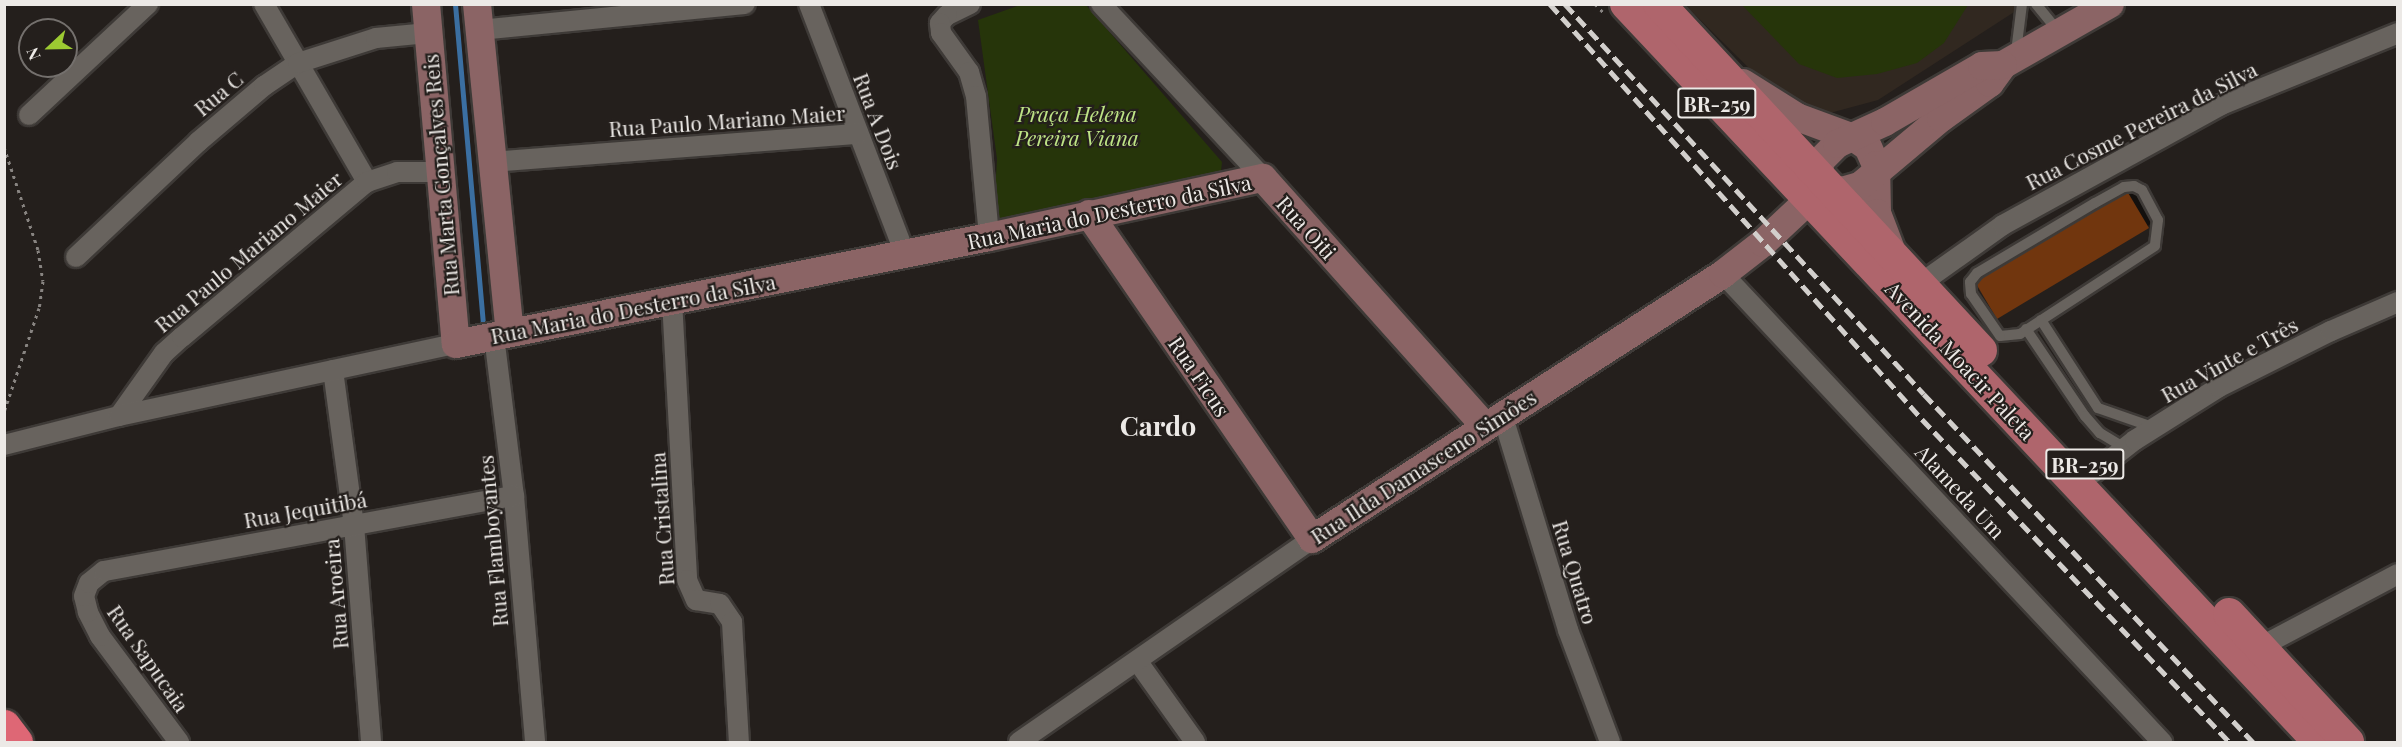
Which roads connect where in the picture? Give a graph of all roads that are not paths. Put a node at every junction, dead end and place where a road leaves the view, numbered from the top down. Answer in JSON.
{"nodes":[{"id":1,"x":148,"y":4,"type":"edge"},
{"id":2,"x":264,"y":4,"type":"edge"},
{"id":3,"x":426,"y":4,"type":"edge"},
{"id":4,"x":745,"y":4,"type":"edge"},
{"id":5,"x":810,"y":4,"type":"edge"},
{"id":6,"x":970,"y":4,"type":"edge"},
{"id":7,"x":1101,"y":4,"type":"edge"},
{"id":8,"x":1626,"y":4,"type":"edge"},
{"id":9,"x":1659,"y":4,"type":"edge"},
{"id":10,"x":2022,"y":4,"type":"edge"},
{"id":11,"x":2036,"y":4,"type":"edge"},
{"id":12,"x":2110,"y":4,"type":"edge"},
{"id":13,"x":478,"y":17,"type":"edge"},
{"id":14,"x":428,"y":33,"type":"junction"},
{"id":15,"x":2397,"y":33,"type":"edge"},
{"id":16,"x":2061,"y":34,"type":"junction"},
{"id":17,"x":2009,"y":62,"type":"junction"},
{"id":18,"x":298,"y":63,"type":"junction"},
{"id":19,"x":1716,"y":65,"type":"junction"},
{"id":20,"x":29,"y":115,"type":"dead end"},
{"id":21,"x":858,"y":134,"type":"junction"},
{"id":22,"x":1850,"y":138,"type":"junction"},
{"id":23,"x":491,"y":162,"type":"junction"},
{"id":24,"x":438,"y":172,"type":"junction"},
{"id":25,"x":1875,"y":174,"type":"junction"},
{"id":26,"x":1263,"y":178,"type":"junction"},
{"id":27,"x":367,"y":182,"type":"junction"},
{"id":28,"x":1817,"y":193,"type":"junction"},
{"id":29,"x":1089,"y":214,"type":"junction"},
{"id":30,"x":989,"y":237,"type":"junction"},
{"id":31,"x":1892,"y":252,"type":"junction"},
{"id":32,"x":905,"y":254,"type":"junction"},
{"id":33,"x":76,"y":257,"type":"dead end"},
{"id":34,"x":1723,"y":274,"type":"junction"},
{"id":35,"x":1920,"y":284,"type":"junction"},
{"id":36,"x":672,"y":300,"type":"junction"},
{"id":37,"x":2397,"y":302,"type":"edge"},
{"id":38,"x":2041,"y":320,"type":"junction"},
{"id":39,"x":2026,"y":329,"type":"junction"},
{"id":40,"x":502,"y":334,"type":"junction"},
{"id":41,"x":456,"y":344,"type":"junction"},
{"id":42,"x":333,"y":370,"type":"junction"},
{"id":43,"x":119,"y":416,"type":"junction"},
{"id":44,"x":1493,"y":420,"type":"junction"},
{"id":45,"x":2155,"y":428,"type":"junction"},
{"id":46,"x":4,"y":445,"type":"edge"},
{"id":47,"x":2125,"y":448,"type":"junction"},
{"id":48,"x":2093,"y":473,"type":"junction"},
{"id":49,"x":514,"y":496,"type":"junction"},
{"id":50,"x":354,"y":525,"type":"junction"},
{"id":51,"x":1312,"y":539,"type":"junction"},
{"id":52,"x":104,"y":571,"type":"joint"},
{"id":53,"x":2397,"y":574,"type":"edge"},
{"id":54,"x":2260,"y":647,"type":"junction"},
{"id":55,"x":1138,"y":662,"type":"junction"},
{"id":56,"x":4,"y":726,"type":"edge"},
{"id":57,"x":16,"y":742,"type":"edge"},
{"id":58,"x":179,"y":742,"type":"edge"},
{"id":59,"x":371,"y":742,"type":"edge"},
{"id":60,"x":535,"y":742,"type":"edge"},
{"id":61,"x":739,"y":742,"type":"edge"},
{"id":62,"x":1019,"y":742,"type":"edge"},
{"id":63,"x":1195,"y":742,"type":"edge"},
{"id":64,"x":1611,"y":742,"type":"edge"},
{"id":65,"x":2162,"y":742,"type":"edge"},
{"id":66,"x":2319,"y":742,"type":"edge"},
{"id":67,"x":2348,"y":742,"type":"edge"}],
"edges":[{"from":1,"to":20,"type":"street"},
{"from":2,"to":18,"type":"street"},
{"from":3,"to":14,"type":"street","name":"Rua Marta Gonçalves Reis"},
{"from":4,"to":13,"type":"street"},
{"from":5,"to":21,"type":"street","name":"Rua A Dois"},
{"from":6,"to":30,"type":"street"},
{"from":7,"to":26,"type":"street","name":"Rua Oiti"},
{"from":8,"to":28,"type":"main road","name":"Avenida Moacir Paleta","number":"BR-259"},
{"from":9,"to":19,"type":"main road","name":"Avenida Moacir Paleta","number":"BR-259"},
{"from":10,"to":17,"type":"lane"},
{"from":11,"to":16,"type":"lane"},
{"from":12,"to":16,"type":"street"},
{"from":13,"to":23,"type":"street"},
{"from":14,"to":18,"type":"street","name":"Rua C"},
{"from":14,"to":24,"type":"street","name":"Rua Marta Gonçalves Reis"},
{"from":15,"to":35,"type":"street","name":"Rua Cosme Pereira da Silva"},
{"from":16,"to":17,"type":"street"},
{"from":17,"to":22,"type":"street"},
{"from":17,"to":25,"type":"street"},
{"from":18,"to":27,"type":"street"},
{"from":18,"to":33,"type":"street","name":"Rua C"},
{"from":19,"to":22,"type":"street"},
{"from":19,"to":28,"type":"main road","name":"Avenida Moacir Paleta","number":"BR-259"},
{"from":21,"to":23,"type":"street","name":"Rua Paulo Mariano Maier"},
{"from":21,"to":32,"type":"street","name":"Rua A Dois"},
{"from":22,"to":25,"type":"street"},
{"from":22,"to":28,"type":"street"},
{"from":23,"to":40,"type":"street"},
{"from":24,"to":27,"type":"street","name":"Rua Paulo Mariano Maier"},
{"from":24,"to":41,"type":"street","name":"Rua Marta Gonçalves Reis"},
{"from":25,"to":28,"type":"street"},
{"from":25,"to":31,"type":"street"},
{"from":26,"to":29,"type":"street","name":"Rua Maria do Desterro da Silva"},
{"from":26,"to":44,"type":"street","name":"Rua Oiti"},
{"from":27,"to":43,"type":"street","name":"Rua Paulo Mariano Maier"},
{"from":28,"to":31,"type":"main road","name":"Avenida Moacir Paleta","number":"BR-259"},
{"from":28,"to":34,"type":"street","name":"Rua Ilda Damasceno Simôes"},
{"from":28,"to":66,"type":"main road","name":"Avenida Moacir Paleta","number":"BR-259"},
{"from":29,"to":30,"type":"street","name":"Rua Maria do Desterro da Silva"},
{"from":29,"to":51,"type":"street","name":"Rua Ficus"},
{"from":30,"to":32,"type":"street","name":"Rua Maria do Desterro da Silva"},
{"from":31,"to":35,"type":"main road","name":"Avenida Moacir Paleta","number":"BR-259"},
{"from":32,"to":36,"type":"street","name":"Rua Maria do Desterro da Silva"},
{"from":34,"to":44,"type":"street","name":"Rua Ilda Damasceno Simôes"},
{"from":34,"to":65,"type":"street","name":"Alameda Um"},
{"from":35,"to":48,"type":"main road","name":"Avenida Moacir Paleta","number":"BR-259"},
{"from":36,"to":40,"type":"street","name":"Rua Maria do Desterro da Silva"},
{"from":36,"to":61,"type":"street","name":"Rua Cristalina"},
{"from":37,"to":45,"type":"street","name":"Rua Vinte e Três"},
{"from":38,"to":39,"type":"lane"},
{"from":38,"to":39,"type":"lane"},
{"from":38,"to":45,"type":"lane"},
{"from":39,"to":47,"type":"lane"},
{"from":40,"to":41,"type":"street","name":"Rua Maria do Desterro da Silva"},
{"from":40,"to":49,"type":"street","name":"Rua Flamboyantes"},
{"from":41,"to":42,"type":"street","name":"Rua Maria do Desterro da Silva"},
{"from":42,"to":43,"type":"street","name":"Rua Maria do Desterro da Silva"},
{"from":42,"to":50,"type":"street","name":"Rua Aroeira"},
{"from":43,"to":46,"type":"street","name":"Rua Maria do Desterro da Silva"},
{"from":44,"to":51,"type":"street","name":"Rua Ilda Damasceno Simôes"},
{"from":44,"to":64,"type":"street","name":"Rua Quatro"},
{"from":45,"to":47,"type":"street","name":"Rua Vinte e Três"},
{"from":47,"to":48,"type":"street","name":"Rua Vinte e Três"},
{"from":48,"to":54,"type":"main road","name":"Avenida Moacir Paleta","number":"BR-259"},
{"from":49,"to":50,"type":"street","name":"Rua Jequitibá"},
{"from":49,"to":60,"type":"street","name":"Rua Flamboyantes"},
{"from":50,"to":52,"type":"street","name":"Rua Jequitibá"},
{"from":50,"to":59,"type":"street","name":"Rua Aroeira"},
{"from":51,"to":55,"type":"street","name":"Rua Ilda Damasceno Simôes"},
{"from":52,"to":58,"type":"street","name":"Rua Sapucaia"},
{"from":53,"to":54,"type":"street"},
{"from":54,"to":67,"type":"main road","name":"Avenida Moacir Paleta","number":"BR-259"},
{"from":55,"to":62,"type":"street","name":"Rua Ilda Damasceno Simôes"},
{"from":55,"to":63,"type":"street"},
{"from":56,"to":57,"type":"highway"}]}
